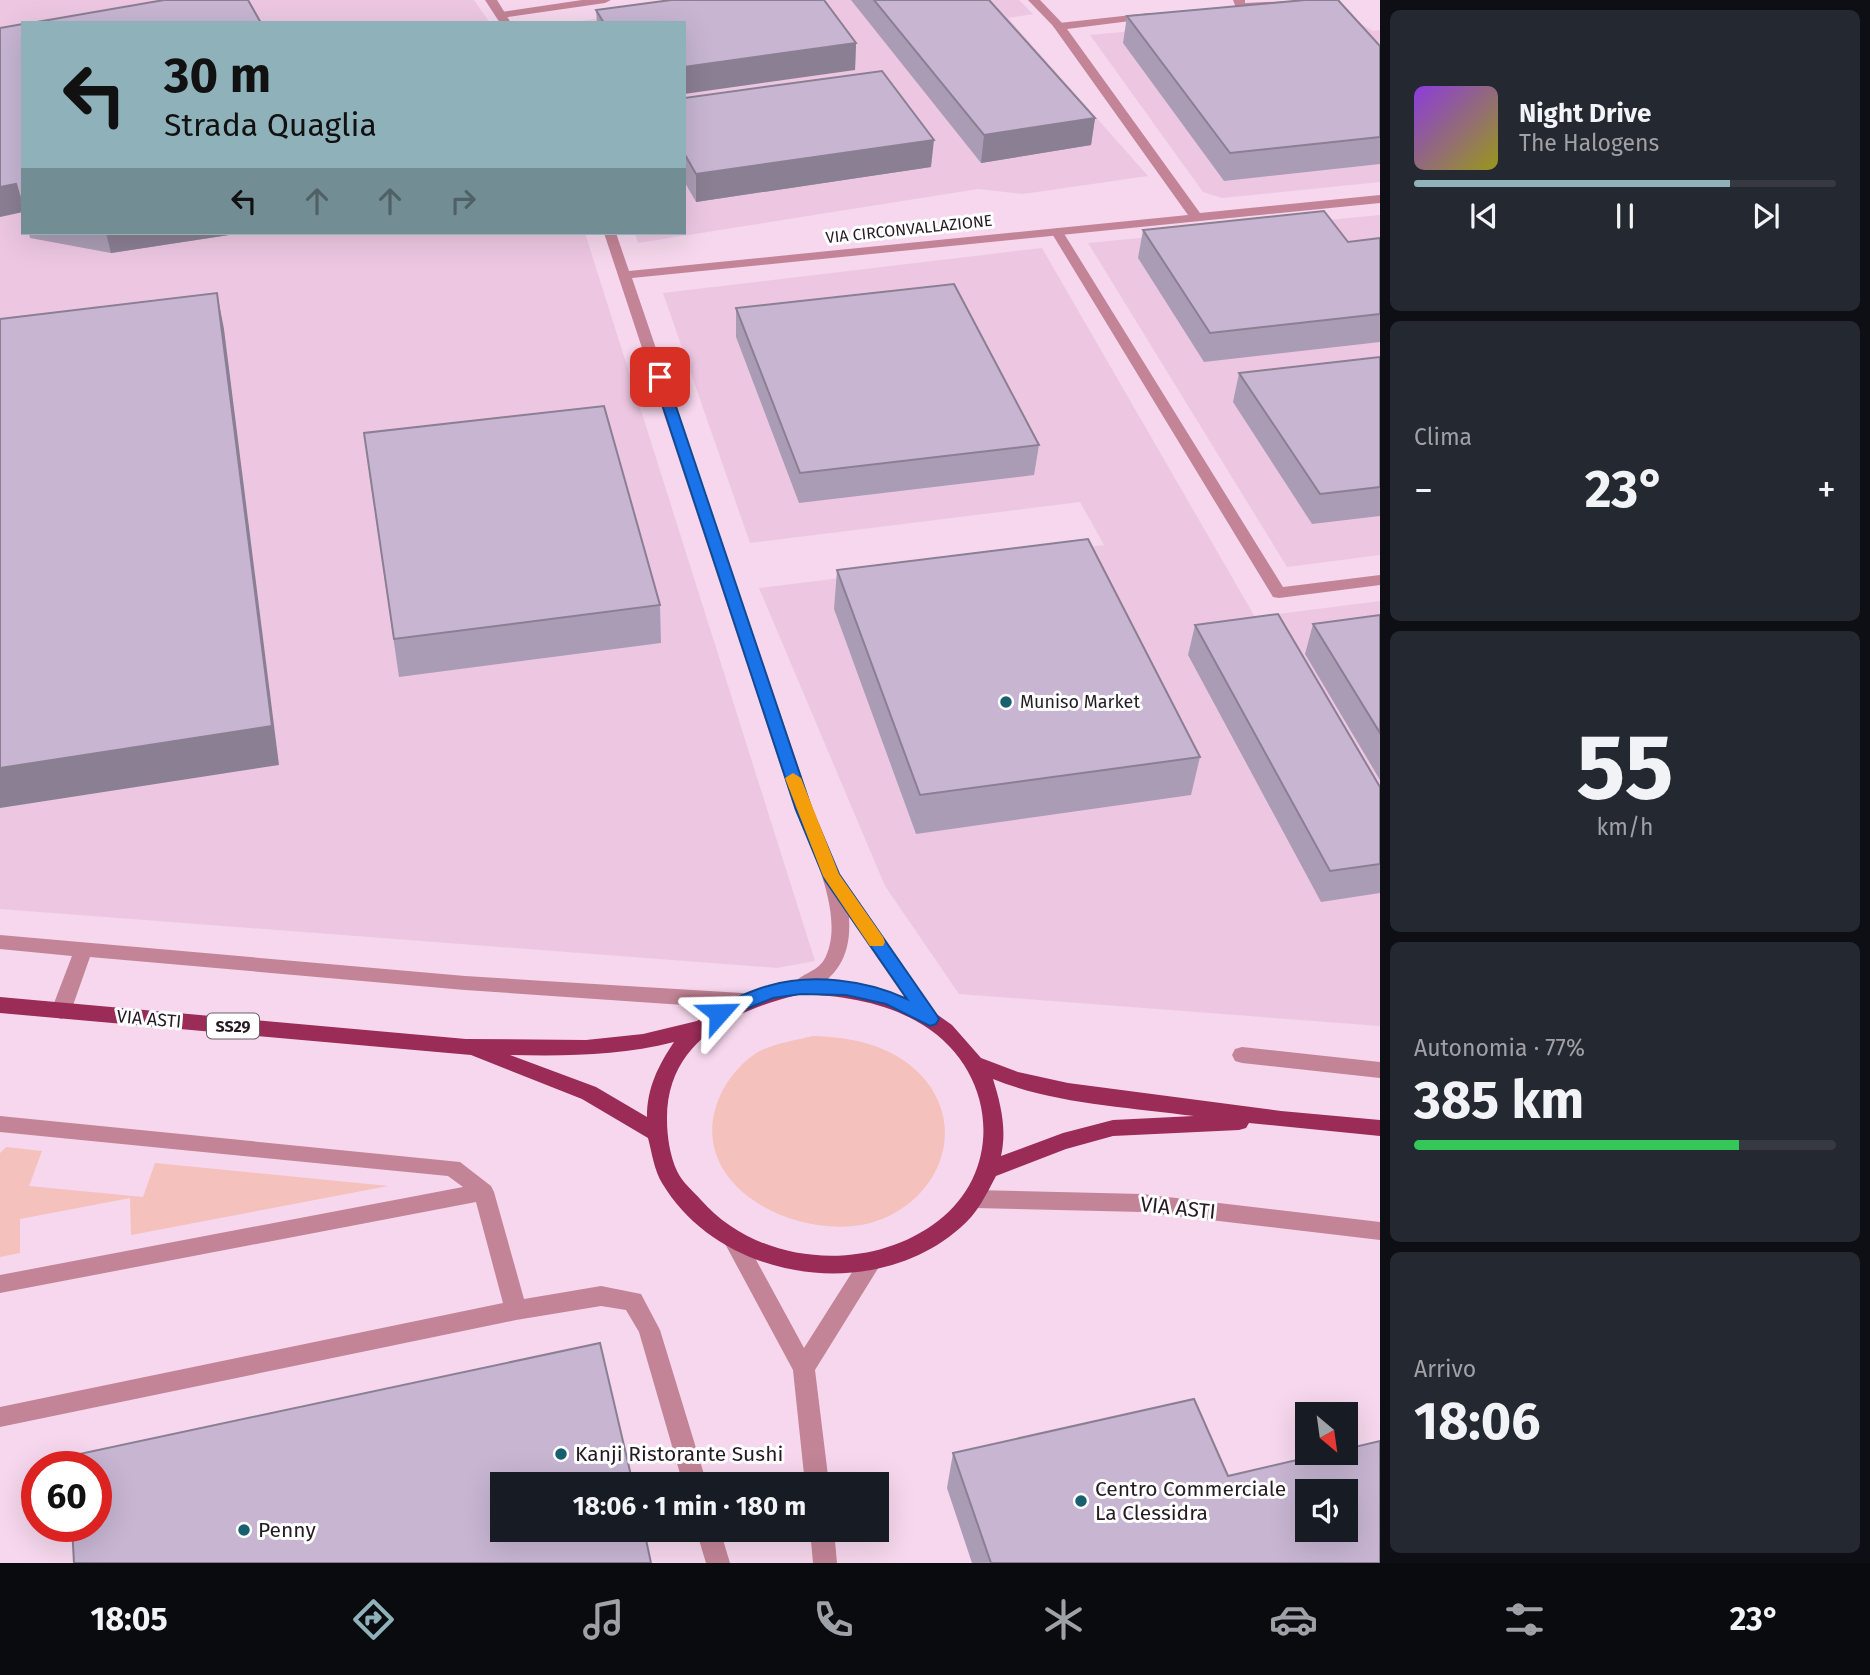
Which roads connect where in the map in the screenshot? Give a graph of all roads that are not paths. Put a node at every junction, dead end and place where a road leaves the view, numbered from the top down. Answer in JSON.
{"nodes":[{"id":1,"x":491,"y":0,"type":"edge"},
{"id":2,"x":605,"y":0,"type":"edge"},
{"id":3,"x":1034,"y":0,"type":"edge"},
{"id":4,"x":1306,"y":0,"type":"edge"},
{"id":5,"x":1236,"y":5,"type":"edge"},
{"id":6,"x":1159,"y":15,"type":"edge"},
{"id":7,"x":503,"y":19,"type":"edge"},
{"id":8,"x":1059,"y":26,"type":"junction"},
{"id":9,"x":1380,"y":199,"type":"edge"},
{"id":10,"x":1196,"y":217,"type":"junction"},
{"id":11,"x":1057,"y":232,"type":"junction"},
{"id":12,"x":611,"y":235,"type":"edge"},
{"id":13,"x":626,"y":275,"type":"junction"},
{"id":14,"x":1380,"y":580,"type":"edge"},
{"id":15,"x":831,"y":876,"type":"junction"},
{"id":16,"x":0,"y":942,"type":"edge"},
{"id":17,"x":83,"y":949,"type":"junction"},
{"id":18,"x":801,"y":987,"type":"junction"},
{"id":19,"x":742,"y":1001,"type":"junction"},
{"id":20,"x":0,"y":1005,"type":"edge"},
{"id":21,"x":61,"y":1011,"type":"junction"},
{"id":22,"x":930,"y":1019,"type":"junction"},
{"id":23,"x":698,"y":1028,"type":"junction"},
{"id":24,"x":466,"y":1047,"type":"junction"},
{"id":25,"x":1242,"y":1055,"type":"dead end"},
{"id":26,"x":976,"y":1064,"type":"junction"},
{"id":27,"x":1380,"y":1070,"type":"edge"},
{"id":28,"x":1281,"y":1119,"type":"junction"},
{"id":29,"x":0,"y":1124,"type":"edge"},
{"id":30,"x":1380,"y":1128,"type":"edge"},
{"id":31,"x":656,"y":1133,"type":"junction"},
{"id":32,"x":990,"y":1169,"type":"junction"},
{"id":33,"x":484,"y":1192,"type":"junction"},
{"id":34,"x":974,"y":1199,"type":"junction"},
{"id":35,"x":1380,"y":1231,"type":"edge"},
{"id":36,"x":734,"y":1240,"type":"junction"},
{"id":37,"x":871,"y":1262,"type":"junction"},
{"id":38,"x":0,"y":1284,"type":"edge"},
{"id":39,"x":516,"y":1310,"type":"junction"},
{"id":40,"x":804,"y":1368,"type":"junction"},
{"id":41,"x":0,"y":1417,"type":"edge"},
{"id":42,"x":691,"y":1472,"type":"edge"},
{"id":43,"x":816,"y":1472,"type":"edge"},
{"id":44,"x":712,"y":1542,"type":"edge"},
{"id":45,"x":823,"y":1542,"type":"edge"},
{"id":46,"x":718,"y":1563,"type":"edge"},
{"id":47,"x":825,"y":1563,"type":"edge"}],
"edges":[{"from":1,"to":7,"type":"street"},
{"from":2,"to":7,"type":"street"},
{"from":3,"to":8,"type":"street"},
{"from":4,"to":5,"type":"street"},
{"from":6,"to":8,"type":"street"},
{"from":8,"to":10,"type":"street"},
{"from":9,"to":10,"type":"street","name":"VIA CIRCONVALLAZIONE"},
{"from":10,"to":11,"type":"street","name":"VIA CIRCONVALLAZIONE"},
{"from":11,"to":13,"type":"street","name":"VIA CIRCONVALLAZIONE"},
{"from":11,"to":14,"type":"street"},
{"from":12,"to":13,"type":"street"},
{"from":13,"to":15,"type":"street"},
{"from":15,"to":18,"type":"street"},
{"from":15,"to":22,"type":"street"},
{"from":16,"to":17,"type":"street"},
{"from":17,"to":19,"type":"street"},
{"from":17,"to":21,"type":"street"},
{"from":18,"to":19,"type":"main road"},
{"from":18,"to":22,"type":"main road"},
{"from":19,"to":23,"type":"main road"},
{"from":20,"to":21,"type":"main road","name":"VIA ASTI","number":"SS29"},
{"from":21,"to":24,"type":"main road","name":"VIA ASTI","number":"SS29"},
{"from":22,"to":26,"type":"main road"},
{"from":23,"to":24,"type":"main road","name":"VIA ASTI"},
{"from":23,"to":31,"type":"main road"},
{"from":24,"to":31,"type":"main road","name":"VIA ASTI"},
{"from":25,"to":27,"type":"street"},
{"from":26,"to":28,"type":"main road"},
{"from":26,"to":32,"type":"main road"},
{"from":28,"to":30,"type":"main road"},
{"from":28,"to":32,"type":"main road"},
{"from":29,"to":33,"type":"street"},
{"from":31,"to":36,"type":"main road"},
{"from":32,"to":34,"type":"main road"},
{"from":33,"to":38,"type":"street"},
{"from":33,"to":39,"type":"street"},
{"from":34,"to":35,"type":"street","name":"VIA ASTI"},
{"from":34,"to":37,"type":"main road"},
{"from":36,"to":37,"type":"main road"},
{"from":36,"to":40,"type":"street"},
{"from":37,"to":40,"type":"street"},
{"from":39,"to":41,"type":"street"},
{"from":39,"to":42,"type":"street"},
{"from":40,"to":43,"type":"street"},
{"from":44,"to":46,"type":"street"},
{"from":45,"to":47,"type":"street"}]}
